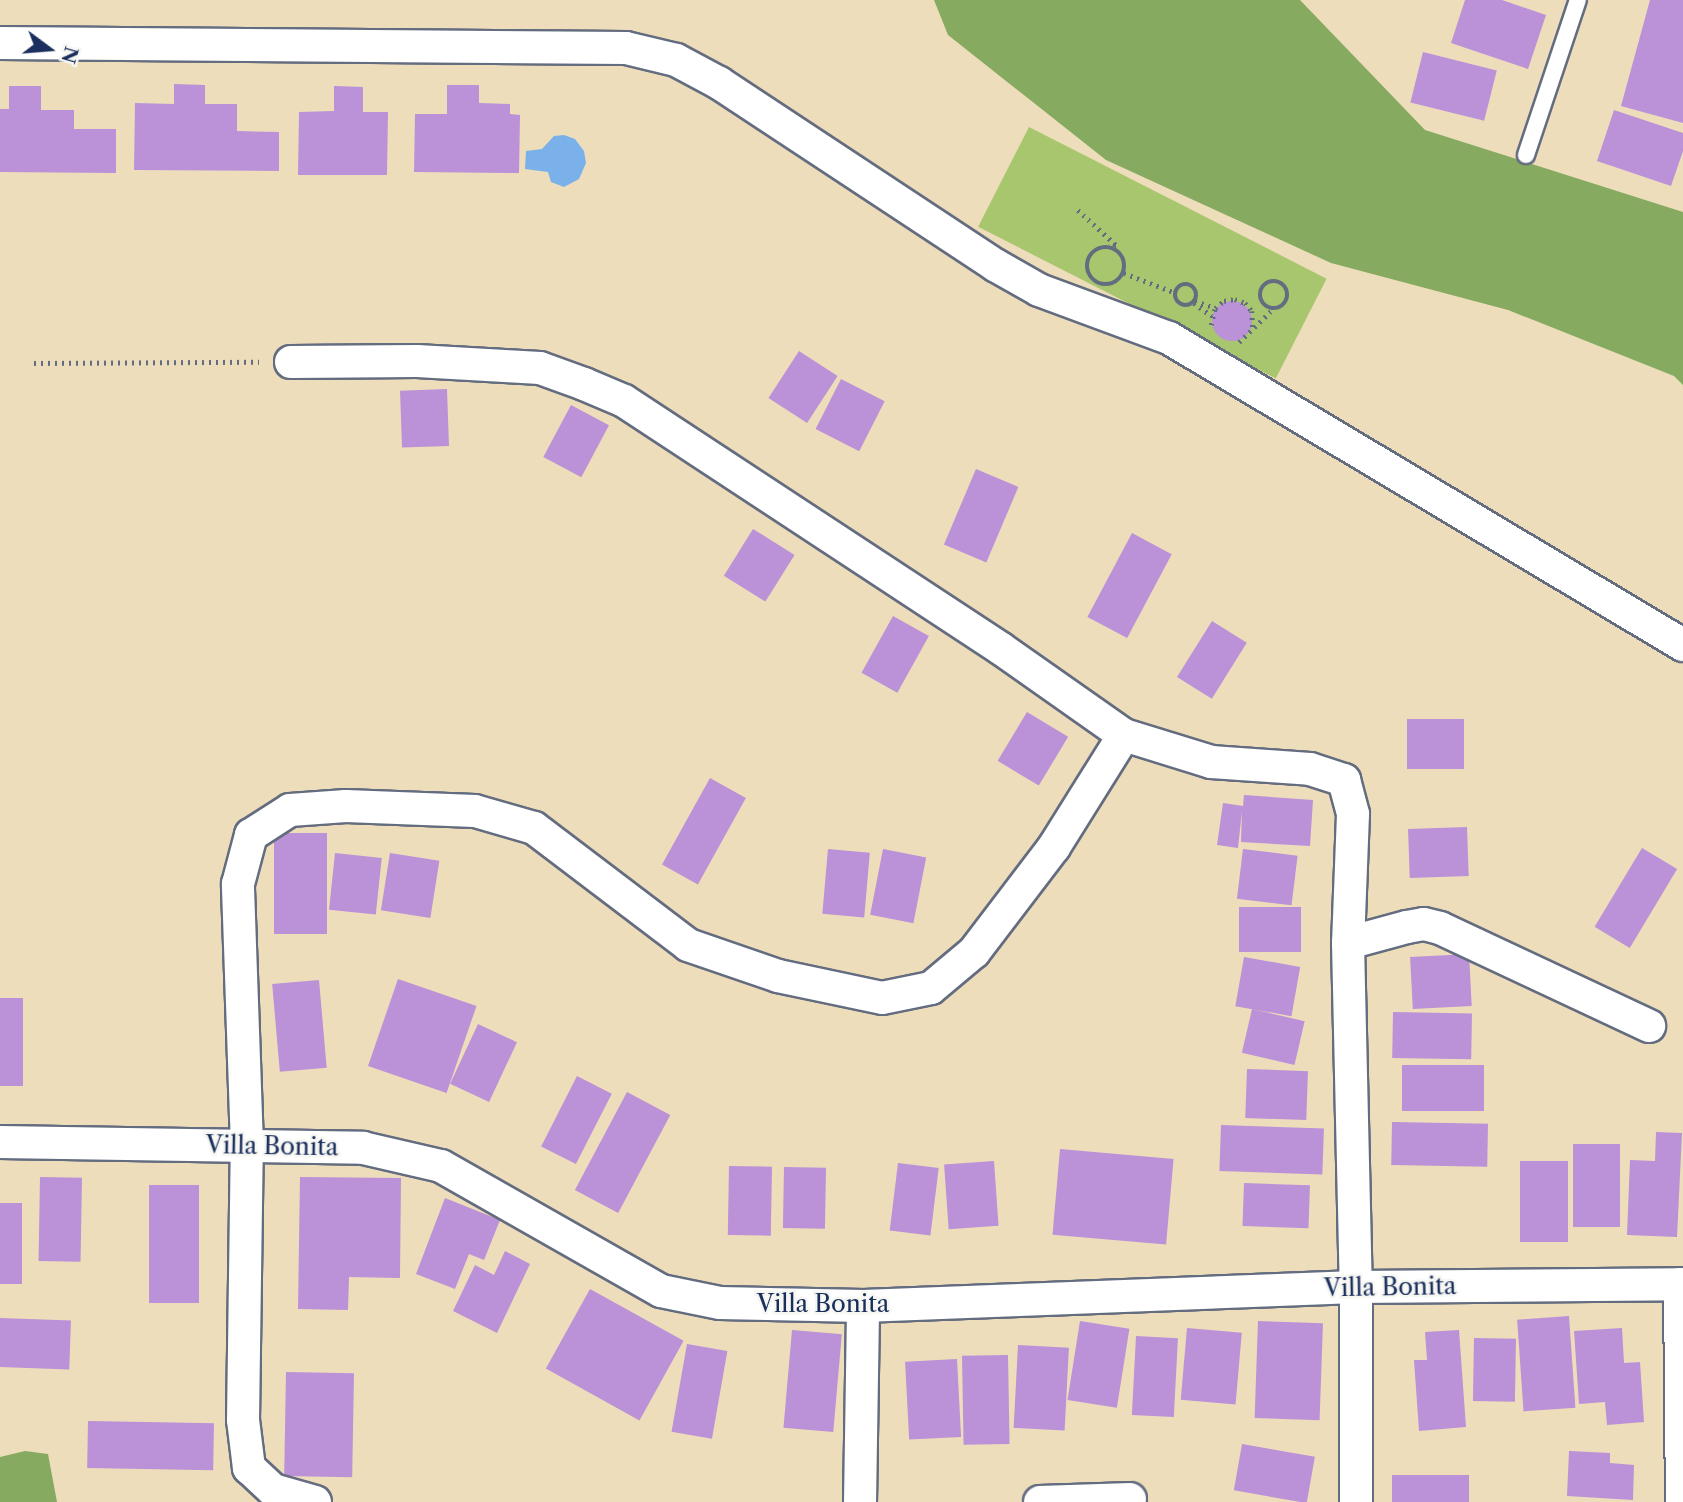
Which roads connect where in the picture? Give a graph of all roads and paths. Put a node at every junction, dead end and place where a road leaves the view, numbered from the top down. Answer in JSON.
{"nodes":[{"id":1,"x":1577,"y":0,"type":"edge"},
{"id":2,"x":0,"y":43,"type":"edge"},
{"id":3,"x":1527,"y":155,"type":"dead end"},
{"id":4,"x":1078,"y":210,"type":"dead end"},
{"id":5,"x":1108,"y":247,"type":"junction"},
{"id":6,"x":1124,"y":273,"type":"junction"},
{"id":7,"x":1176,"y":293,"type":"junction"},
{"id":8,"x":1195,"y":302,"type":"junction"},
{"id":9,"x":1215,"y":308,"type":"junction"},
{"id":10,"x":1273,"y":309,"type":"junction"},
{"id":11,"x":1212,"y":316,"type":"junction"},
{"id":12,"x":1253,"y":328,"type":"junction"},
{"id":13,"x":1214,"y":332,"type":"dead end"},
{"id":14,"x":1232,"y":343,"type":"dead end"},
{"id":15,"x":291,"y":362,"type":"joint"},
{"id":16,"x":34,"y":363,"type":"dead end"},
{"id":17,"x":1683,"y":645,"type":"edge"},
{"id":18,"x":1124,"y":735,"type":"junction"},
{"id":19,"x":1348,"y":943,"type":"junction"},
{"id":20,"x":1649,"y":1026,"type":"dead end"},
{"id":21,"x":0,"y":1142,"type":"edge"},
{"id":22,"x":247,"y":1146,"type":"junction"},
{"id":23,"x":1681,"y":1284,"type":"edge"},
{"id":24,"x":1356,"y":1287,"type":"junction"},
{"id":25,"x":863,"y":1306,"type":"junction"},
{"id":26,"x":1130,"y":1499,"type":"dead end"},
{"id":27,"x":315,"y":1502,"type":"edge"},
{"id":28,"x":860,"y":1502,"type":"edge"},
{"id":29,"x":1040,"y":1502,"type":"edge"},
{"id":30,"x":1356,"y":1502,"type":"edge"},
{"id":31,"x":1682,"y":1502,"type":"edge"}],
"edges":[{"from":1,"to":3,"type":"lane"},
{"from":2,"to":17,"type":"street"},
{"from":4,"to":5,"type":"path"},
{"from":5,"to":6,"type":"path"},
{"from":5,"to":6,"type":"path"},
{"from":6,"to":7,"type":"path"},
{"from":7,"to":8,"type":"path"},
{"from":7,"to":8,"type":"path"},
{"from":8,"to":9,"type":"path"},
{"from":8,"to":11,"type":"path"},
{"from":9,"to":11,"type":"path"},
{"from":9,"to":12,"type":"path"},
{"from":10,"to":10,"type":"path"},
{"from":10,"to":12,"type":"path"},
{"from":11,"to":13,"type":"path"},
{"from":12,"to":14,"type":"path"},
{"from":15,"to":16,"type":"path"},
{"from":15,"to":18,"type":"street"},
{"from":18,"to":19,"type":"street"},
{"from":18,"to":22,"type":"street"},
{"from":19,"to":20,"type":"street"},
{"from":19,"to":24,"type":"street"},
{"from":21,"to":22,"type":"street","name":"Villa Bonita"},
{"from":22,"to":25,"type":"street","name":"Villa Bonita"},
{"from":22,"to":27,"type":"street"},
{"from":23,"to":24,"type":"street","name":"Villa Bonita"},
{"from":23,"to":31,"type":"street"},
{"from":24,"to":25,"type":"street","name":"Villa Bonita"},
{"from":24,"to":30,"type":"street"},
{"from":25,"to":28,"type":"street"},
{"from":26,"to":29,"type":"street"}]}
